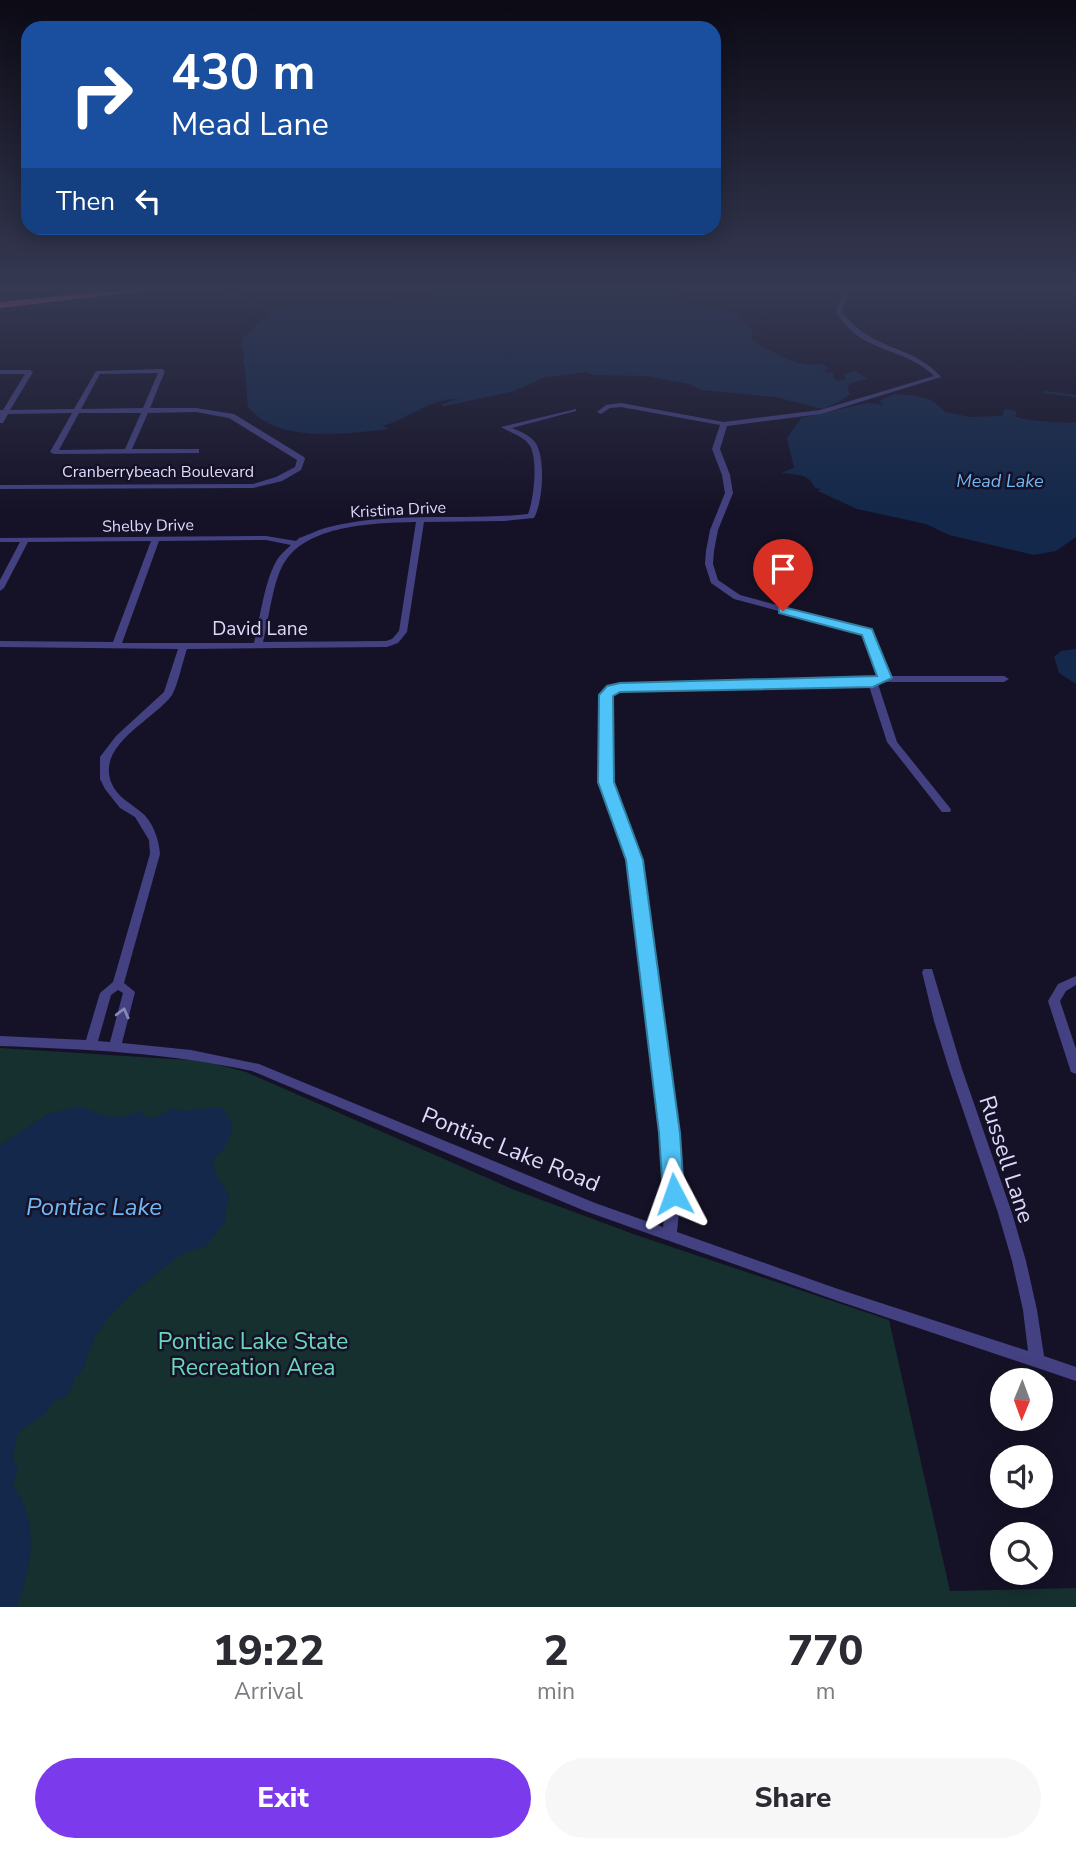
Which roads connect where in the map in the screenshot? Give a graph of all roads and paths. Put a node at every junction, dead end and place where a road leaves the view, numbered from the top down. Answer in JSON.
{"nodes":[{"id":1,"x":919,"y":364,"type":"edge"},
{"id":2,"x":0,"y":372,"type":"edge"},
{"id":3,"x":574,"y":410,"type":"dead end"},
{"id":4,"x":77,"y":411,"type":"junction"},
{"id":5,"x":146,"y":411,"type":"junction"},
{"id":6,"x":3,"y":412,"type":"edge"},
{"id":7,"x":601,"y":412,"type":"dead end"},
{"id":8,"x":0,"y":421,"type":"edge"},
{"id":9,"x":724,"y":424,"type":"junction"},
{"id":10,"x":196,"y":451,"type":"dead end"},
{"id":11,"x":128,"y":452,"type":"junction"},
{"id":12,"x":0,"y":487,"type":"edge"},
{"id":13,"x":420,"y":522,"type":"junction"},
{"id":14,"x":156,"y":539,"type":"junction"},
{"id":15,"x":0,"y":540,"type":"edge"},
{"id":16,"x":25,"y":541,"type":"junction"},
{"id":17,"x":296,"y":544,"type":"junction"},
{"id":18,"x":0,"y":588,"type":"edge"},
{"id":19,"x":0,"y":644,"type":"edge"},
{"id":20,"x":258,"y":645,"type":"junction"},
{"id":21,"x":117,"y":646,"type":"junction"},
{"id":22,"x":183,"y":646,"type":"junction"},
{"id":23,"x":885,"y":678,"type":"junction"},
{"id":24,"x":1004,"y":679,"type":"dead end"},
{"id":25,"x":873,"y":683,"type":"junction"},
{"id":26,"x":946,"y":810,"type":"dead end"},
{"id":27,"x":928,"y":972,"type":"dead end"},
{"id":28,"x":1076,"y":980,"type":"edge"},
{"id":29,"x":118,"y":984,"type":"junction"},
{"id":30,"x":0,"y":1041,"type":"edge"},
{"id":31,"x":91,"y":1044,"type":"junction"},
{"id":32,"x":115,"y":1046,"type":"junction"},
{"id":33,"x":1076,"y":1069,"type":"edge"},
{"id":34,"x":669,"y":1236,"type":"junction"},
{"id":35,"x":1037,"y":1360,"type":"junction"},
{"id":36,"x":1076,"y":1374,"type":"edge"}],
"edges":[{"from":1,"to":9,"type":"street"},
{"from":2,"to":6,"type":"street"},
{"from":3,"to":13,"type":"street","name":"Kristina Drive"},
{"from":4,"to":5,"type":"street"},
{"from":4,"to":5,"type":"street"},
{"from":4,"to":6,"type":"street"},
{"from":4,"to":11,"type":"street"},
{"from":5,"to":11,"type":"street"},
{"from":5,"to":12,"type":"street","name":"Cranberrybeach Boulevard"},
{"from":6,"to":8,"type":"street"},
{"from":7,"to":9,"type":"street"},
{"from":9,"to":23,"type":"street"},
{"from":10,"to":11,"type":"street"},
{"from":13,"to":17,"type":"street","name":"Kristina Drive"},
{"from":13,"to":20,"type":"street","name":"David Lane"},
{"from":14,"to":16,"type":"street","name":"Shelby Drive"},
{"from":14,"to":17,"type":"street","name":"Shelby Drive"},
{"from":14,"to":21,"type":"street"},
{"from":15,"to":16,"type":"street","name":"Shelby Drive"},
{"from":16,"to":18,"type":"street"},
{"from":17,"to":20,"type":"street"},
{"from":19,"to":21,"type":"street","name":"David Lane"},
{"from":20,"to":22,"type":"street","name":"David Lane"},
{"from":21,"to":22,"type":"street","name":"David Lane"},
{"from":22,"to":29,"type":"street"},
{"from":23,"to":24,"type":"street"},
{"from":23,"to":25,"type":"street"},
{"from":25,"to":26,"type":"street"},
{"from":25,"to":34,"type":"street"},
{"from":27,"to":35,"type":"street","name":"Russell Lane"},
{"from":28,"to":33,"type":"street"},
{"from":29,"to":31,"type":"street"},
{"from":32,"to":29,"type":"street","one_way":true},
{"from":30,"to":31,"type":"street","name":"Pontiac Lake Road"},
{"from":31,"to":32,"type":"street","name":"Pontiac Lake Road"},
{"from":32,"to":34,"type":"street","name":"Pontiac Lake Road"},
{"from":34,"to":35,"type":"street","name":"Pontiac Lake Road"},
{"from":35,"to":36,"type":"street","name":"Pontiac Lake Road"}]}
